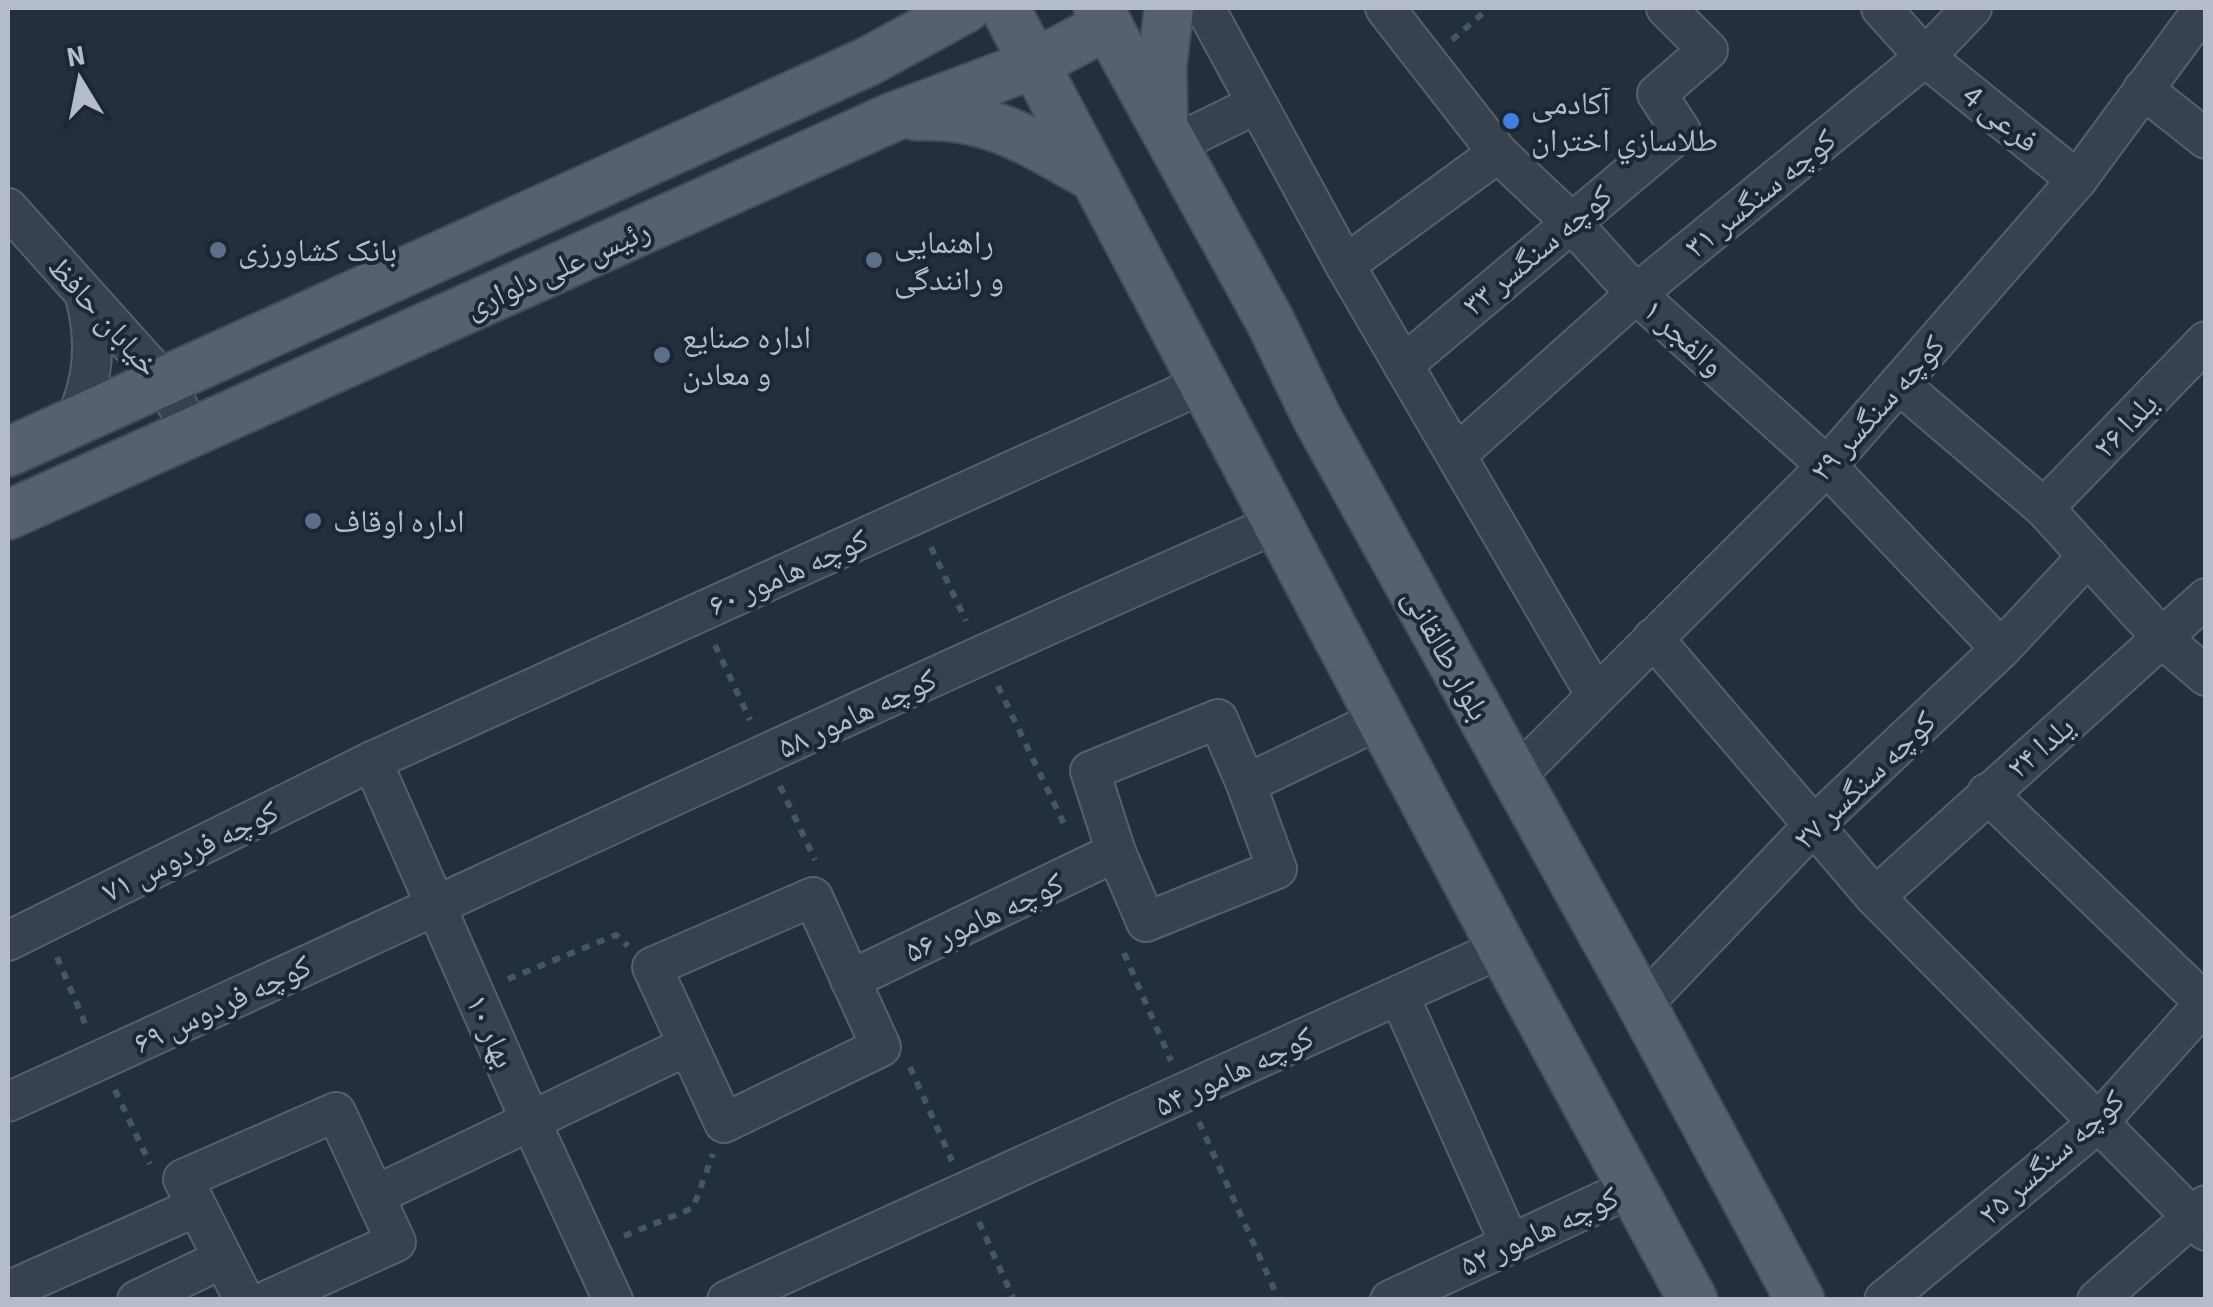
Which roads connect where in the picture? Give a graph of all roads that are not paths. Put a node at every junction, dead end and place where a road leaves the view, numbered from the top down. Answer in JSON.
{"nodes":[{"id":1,"x":885,"y":8,"type":"edge"},
{"id":2,"x":966,"y":8,"type":"edge"},
{"id":3,"x":1006,"y":8,"type":"edge"},
{"id":4,"x":1169,"y":8,"type":"edge"},
{"id":5,"x":1205,"y":8,"type":"edge"},
{"id":6,"x":1385,"y":8,"type":"edge"},
{"id":7,"x":1881,"y":8,"type":"edge"},
{"id":8,"x":1972,"y":8,"type":"edge"},
{"id":9,"x":2204,"y":8,"type":"edge"},
{"id":10,"x":1112,"y":13,"type":"edge"},
{"id":11,"x":1685,"y":14,"type":"edge"},
{"id":12,"x":1925,"y":57,"type":"junction"},
{"id":13,"x":869,"y":61,"type":"junction"},
{"id":14,"x":1034,"y":64,"type":"junction"},
{"id":15,"x":2143,"y":89,"type":"junction"},
{"id":16,"x":1256,"y":105,"type":"junction"},
{"id":17,"x":745,"y":116,"type":"junction"},
{"id":18,"x":893,"y":117,"type":"junction"},
{"id":19,"x":1167,"y":138,"type":"junction"},
{"id":20,"x":2206,"y":140,"type":"edge"},
{"id":21,"x":1498,"y":153,"type":"junction"},
{"id":22,"x":776,"y":170,"type":"junction"},
{"id":23,"x":1094,"y":178,"type":"junction"},
{"id":24,"x":2077,"y":180,"type":"junction"},
{"id":25,"x":8,"y":208,"type":"edge"},
{"id":26,"x":1570,"y":221,"type":"junction"},
{"id":27,"x":1345,"y":265,"type":"junction"},
{"id":28,"x":84,"y":294,"type":"junction"},
{"id":29,"x":1636,"y":294,"type":"junction"},
{"id":30,"x":2206,"y":342,"type":"edge"},
{"id":31,"x":1403,"y":365,"type":"junction"},
{"id":32,"x":164,"y":382,"type":"junction"},
{"id":33,"x":1205,"y":383,"type":"junction"},
{"id":34,"x":1899,"y":384,"type":"junction"},
{"id":35,"x":75,"y":422,"type":"junction"},
{"id":36,"x":192,"y":431,"type":"junction"},
{"id":37,"x":8,"y":452,"type":"edge"},
{"id":38,"x":1456,"y":456,"type":"junction"},
{"id":39,"x":1827,"y":466,"type":"junction"},
{"id":40,"x":2044,"y":508,"type":"junction"},
{"id":41,"x":8,"y":515,"type":"edge"},
{"id":42,"x":1278,"y":523,"type":"junction"},
{"id":43,"x":2088,"y":556,"type":"junction"},
{"id":44,"x":2206,"y":598,"type":"edge"},
{"id":45,"x":1652,"y":638,"type":"junction"},
{"id":46,"x":2163,"y":639,"type":"junction"},
{"id":47,"x":2001,"y":650,"type":"junction"},
{"id":48,"x":2206,"y":676,"type":"edge"},
{"id":49,"x":1595,"y":694,"type":"junction"},
{"id":50,"x":1382,"y":718,"type":"junction"},
{"id":51,"x":372,"y":761,"type":"junction"},
{"id":52,"x":1515,"y":777,"type":"junction"},
{"id":53,"x":1246,"y":784,"type":"junction"},
{"id":54,"x":1987,"y":793,"type":"junction"},
{"id":55,"x":1812,"y":827,"type":"junction"},
{"id":56,"x":1116,"y":852,"type":"junction"},
{"id":57,"x":1875,"y":897,"type":"junction"},
{"id":58,"x":436,"y":905,"type":"junction"},
{"id":59,"x":8,"y":941,"type":"edge"},
{"id":60,"x":1502,"y":948,"type":"junction"},
{"id":61,"x":850,"y":980,"type":"junction"},
{"id":62,"x":1399,"y":995,"type":"junction"},
{"id":63,"x":2205,"y":1003,"type":"edge"},
{"id":64,"x":1642,"y":1006,"type":"junction"},
{"id":65,"x":687,"y":1046,"type":"junction"},
{"id":66,"x":8,"y":1102,"type":"edge"},
{"id":67,"x":531,"y":1122,"type":"junction"},
{"id":68,"x":2097,"y":1124,"type":"junction"},
{"id":69,"x":1633,"y":1187,"type":"junction"},
{"id":70,"x":376,"y":1195,"type":"junction"},
{"id":71,"x":185,"y":1211,"type":"junction"},
{"id":72,"x":2201,"y":1218,"type":"edge"},
{"id":73,"x":1510,"y":1244,"type":"junction"},
{"id":74,"x":212,"y":1276,"type":"edge"},
{"id":75,"x":8,"y":1291,"type":"edge"},
{"id":76,"x":137,"y":1300,"type":"edge"},
{"id":77,"x":244,"y":1300,"type":"edge"},
{"id":78,"x":268,"y":1300,"type":"edge"},
{"id":79,"x":613,"y":1300,"type":"edge"},
{"id":80,"x":727,"y":1300,"type":"edge"},
{"id":81,"x":1390,"y":1300,"type":"edge"},
{"id":82,"x":1693,"y":1300,"type":"edge"},
{"id":83,"x":1800,"y":1300,"type":"edge"},
{"id":84,"x":1884,"y":1300,"type":"edge"},
{"id":85,"x":2096,"y":1300,"type":"edge"}],
"edges":[{"from":1,"to":13,"type":"main road"},
{"from":2,"to":13,"type":"main road","name":"رئیس علی دلواری"},
{"from":3,"to":14,"type":"main road"},
{"from":4,"to":19,"type":"main road"},
{"from":5,"to":16,"type":"street"},
{"from":6,"to":21,"type":"street","name":"والفجر ۱"},
{"from":7,"to":12,"type":"street","name":"فرعی 4"},
{"from":8,"to":12,"type":"street","name":"کوچه سنگسر ۳۱"},
{"from":9,"to":15,"type":"street","name":"کوچه سنگسر ۲۹"},
{"from":10,"to":14,"type":"main road","name":"رئیس علی دلواری"},
{"from":10,"to":19,"type":"main road","name":"بلوار طالقانی"},
{"from":11,"to":26,"type":"street","name":"کوچه سنگسر ۳۳"},
{"from":12,"to":24,"type":"street","name":"فرعی 4"},
{"from":12,"to":29,"type":"street","name":"کوچه سنگسر ۳۱"},
{"from":13,"to":17,"type":"main road","name":"رئیس علی دلواری"},
{"from":14,"to":18,"type":"main road","name":"رئیس علی دلواری"},
{"from":14,"to":23,"type":"main road"},
{"from":15,"to":20,"type":"street"},
{"from":15,"to":24,"type":"street","name":"کوچه سنگسر ۲۹"},
{"from":16,"to":19,"type":"street"},
{"from":16,"to":27,"type":"street"},
{"from":17,"to":22,"type":"main road"},
{"from":17,"to":32,"type":"main road","name":"رئیس علی دلواری"},
{"from":18,"to":22,"type":"main road","name":"رئیس علی دلواری"},
{"from":18,"to":23,"type":"main road"},
{"from":19,"to":52,"type":"main road","name":"بلوار طالقانی"},
{"from":21,"to":26,"type":"street","name":"والفجر ۱"},
{"from":21,"to":27,"type":"street"},
{"from":22,"to":36,"type":"main road","name":"رئیس علی دلواری"},
{"from":23,"to":33,"type":"main road"},
{"from":24,"to":34,"type":"street","name":"کوچه سنگسر ۲۹"},
{"from":25,"to":28,"type":"street","name":"خیابان حافظ"},
{"from":26,"to":29,"type":"street","name":"والفجر ۱"},
{"from":26,"to":31,"type":"street","name":"کوچه سنگسر ۳۳"},
{"from":27,"to":31,"type":"street"},
{"from":28,"to":32,"type":"street","name":"خیابان حافظ"},
{"from":28,"to":35,"type":"street"},
{"from":29,"to":38,"type":"street","name":"کوچه سنگسر ۳۱"},
{"from":29,"to":39,"type":"street","name":"والفجر ۱"},
{"from":30,"to":40,"type":"street","name":"یلدا ۲۶"},
{"from":31,"to":38,"type":"street"},
{"from":32,"to":35,"type":"main road","name":"رئیس علی دلواری"},
{"from":32,"to":36,"type":"street","name":"خیابان حافظ"},
{"from":33,"to":42,"type":"main road"},
{"from":33,"to":51,"type":"street","name":"کوچه هامور ۶۰"},
{"from":34,"to":39,"type":"street","name":"کوچه سنگسر ۲۹"},
{"from":34,"to":40,"type":"street"},
{"from":35,"to":37,"type":"main road","name":"رئیس علی دلواری"},
{"from":36,"to":41,"type":"main road","name":"رئیس علی دلواری"},
{"from":38,"to":49,"type":"street"},
{"from":39,"to":45,"type":"street","name":"کوچه سنگسر ۲۹"},
{"from":39,"to":47,"type":"street","name":"والفجر ۱"},
{"from":40,"to":43,"type":"street"},
{"from":42,"to":50,"type":"main road"},
{"from":42,"to":58,"type":"street","name":"کوچه هامور ۵۸"},
{"from":43,"to":46,"type":"street"},
{"from":43,"to":47,"type":"street","name":"کوچه سنگسر ۲۷"},
{"from":44,"to":46,"type":"street","name":"یلدا ۲۴"},
{"from":45,"to":49,"type":"street","name":"کوچه سنگسر ۲۹"},
{"from":45,"to":55,"type":"street"},
{"from":46,"to":48,"type":"street"},
{"from":46,"to":54,"type":"street","name":"یلدا ۲۴"},
{"from":47,"to":55,"type":"street","name":"کوچه سنگسر ۲۷"},
{"from":49,"to":52,"type":"street","name":"کوچه سنگسر ۲۹"},
{"from":50,"to":53,"type":"street"},
{"from":50,"to":60,"type":"main road"},
{"from":51,"to":58,"type":"street","name":"بهار ۱۰"},
{"from":51,"to":59,"type":"street","name":"کوچه فردوس ۷۱"},
{"from":52,"to":64,"type":"main road","name":"بلوار طالقانی"},
{"from":53,"to":56,"type":"street"},
{"from":53,"to":56,"type":"street"},
{"from":54,"to":57,"type":"street","name":"یلدا ۲۴"},
{"from":54,"to":63,"type":"street"},
{"from":55,"to":57,"type":"street"},
{"from":55,"to":64,"type":"street","name":"کوچه سنگسر ۲۷"},
{"from":56,"to":61,"type":"street","name":"کوچه هامور ۵۶"},
{"from":57,"to":68,"type":"street"},
{"from":58,"to":66,"type":"street","name":"کوچه فردوس ۶۹"},
{"from":58,"to":67,"type":"street","name":"بهار ۱۰"},
{"from":60,"to":62,"type":"street","name":"کوچه هامور ۵۴"},
{"from":60,"to":69,"type":"main road"},
{"from":61,"to":65,"type":"street"},
{"from":61,"to":65,"type":"street"},
{"from":62,"to":73,"type":"street"},
{"from":62,"to":80,"type":"street","name":"کوچه هامور ۵۴"},
{"from":63,"to":68,"type":"street","name":"کوچه سنگسر ۲۵"},
{"from":64,"to":83,"type":"main road","name":"بلوار طالقانی"},
{"from":65,"to":67,"type":"street"},
{"from":67,"to":70,"type":"street"},
{"from":67,"to":79,"type":"street","name":"بهار ۱۰"},
{"from":68,"to":72,"type":"street"},
{"from":68,"to":84,"type":"street","name":"کوچه سنگسر ۲۵"},
{"from":69,"to":73,"type":"street","name":"کوچه هامور ۵۲"},
{"from":69,"to":82,"type":"main road"},
{"from":70,"to":71,"type":"street"},
{"from":70,"to":78,"type":"street"},
{"from":71,"to":74,"type":"street"},
{"from":71,"to":75,"type":"street"},
{"from":72,"to":85,"type":"street"},
{"from":73,"to":81,"type":"street","name":"کوچه هامور ۵۲"},
{"from":74,"to":76,"type":"street"},
{"from":74,"to":77,"type":"street"}]}
